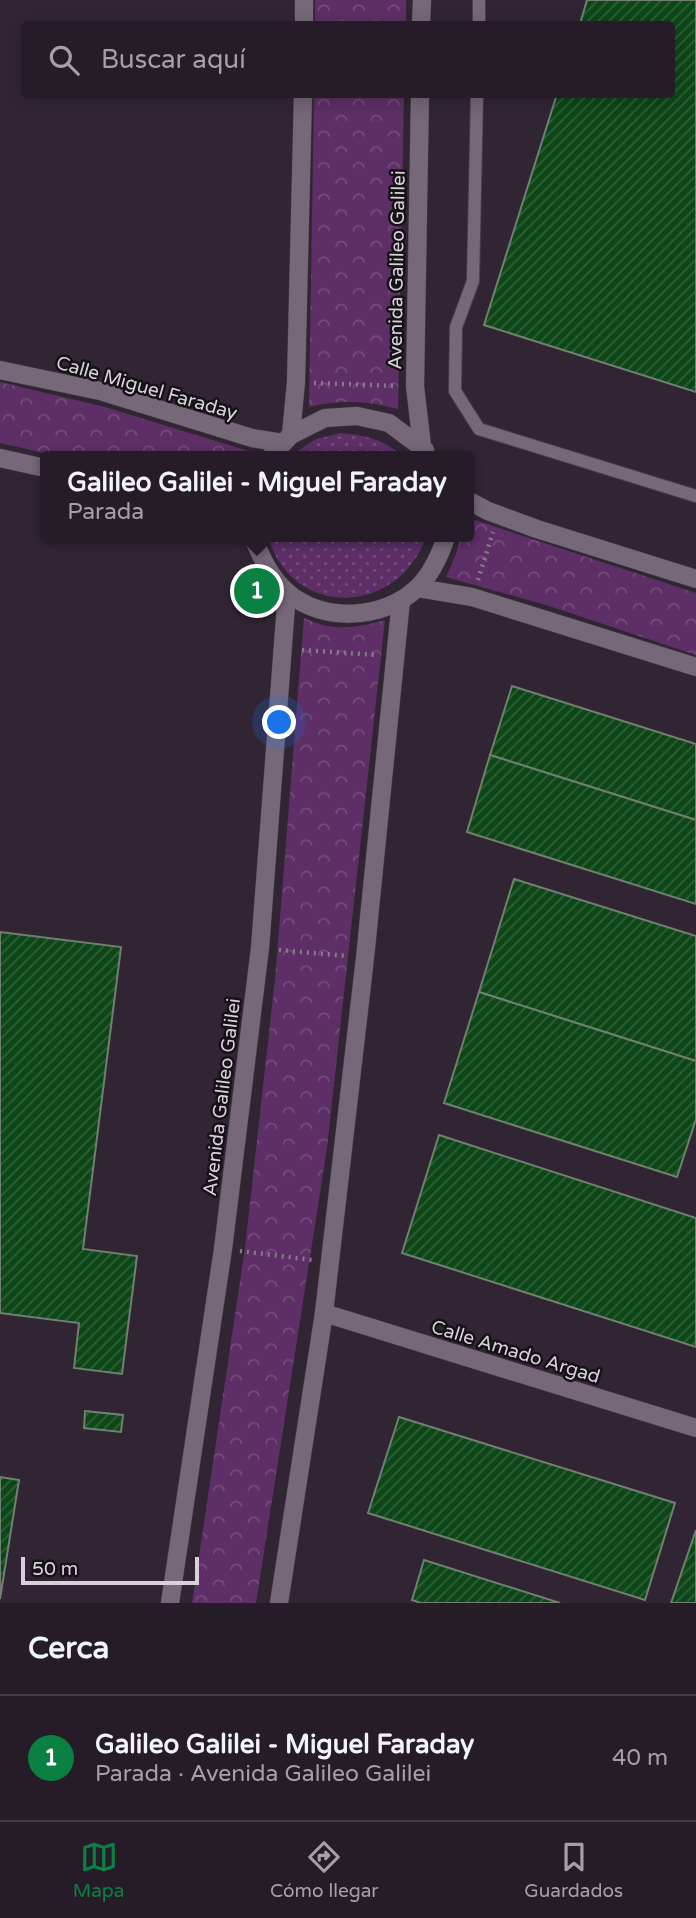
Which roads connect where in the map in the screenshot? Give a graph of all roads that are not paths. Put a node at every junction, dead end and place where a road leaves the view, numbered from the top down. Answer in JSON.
{"nodes":[{"id":1,"x":304,"y":0,"type":"edge"},
{"id":2,"x":422,"y":0,"type":"edge"},
{"id":3,"x":479,"y":0,"type":"edge"},
{"id":4,"x":303,"y":21,"type":"edge"},
{"id":5,"x":421,"y":21,"type":"edge"},
{"id":6,"x":479,"y":21,"type":"edge"},
{"id":7,"x":303,"y":98,"type":"edge"},
{"id":8,"x":420,"y":98,"type":"edge"},
{"id":9,"x":477,"y":98,"type":"edge"},
{"id":10,"x":0,"y":370,"type":"edge"},
{"id":11,"x":282,"y":445,"type":"edge"},
{"id":12,"x":426,"y":451,"type":"edge"},
{"id":13,"x":0,"y":458,"type":"edge"},
{"id":14,"x":40,"y":467,"type":"edge"},
{"id":15,"x":696,"y":496,"type":"edge"},
{"id":16,"x":474,"y":503,"type":"edge"},
{"id":17,"x":255,"y":542,"type":"edge"},
{"id":18,"x":444,"y":542,"type":"edge"},
{"id":19,"x":696,"y":579,"type":"edge"},
{"id":20,"x":418,"y":588,"type":"junction"},
{"id":21,"x":287,"y":592,"type":"junction"},
{"id":22,"x":401,"y":600,"type":"junction"},
{"id":23,"x":696,"y":667,"type":"edge"},
{"id":24,"x":324,"y":1314,"type":"junction"},
{"id":25,"x":696,"y":1428,"type":"edge"},
{"id":26,"x":170,"y":1603,"type":"edge"},
{"id":27,"x":279,"y":1603,"type":"edge"}],
"edges":[{"from":1,"to":4,"type":"street"},
{"from":2,"to":5,"type":"street"},
{"from":3,"to":6,"type":"lane"},
{"from":7,"to":11,"type":"street"},
{"from":8,"to":12,"type":"street","name":"Avenida Galileo Galilei"},
{"from":9,"to":15,"type":"lane"},
{"from":10,"to":11,"type":"street","name":"Calle Miguel Faraday"},
{"from":11,"to":12,"type":"street"},
{"from":13,"to":14,"type":"street"},
{"from":16,"to":19,"type":"street"},
{"from":17,"to":21,"type":"street"},
{"from":18,"to":20,"type":"street"},
{"from":20,"to":22,"type":"street"},
{"from":20,"to":23,"type":"street"},
{"from":21,"to":22,"type":"street"},
{"from":21,"to":26,"type":"street","name":"Avenida Galileo Galilei"},
{"from":22,"to":24,"type":"street"},
{"from":24,"to":25,"type":"street","name":"Calle Amado Argad"},
{"from":24,"to":27,"type":"street"}]}
